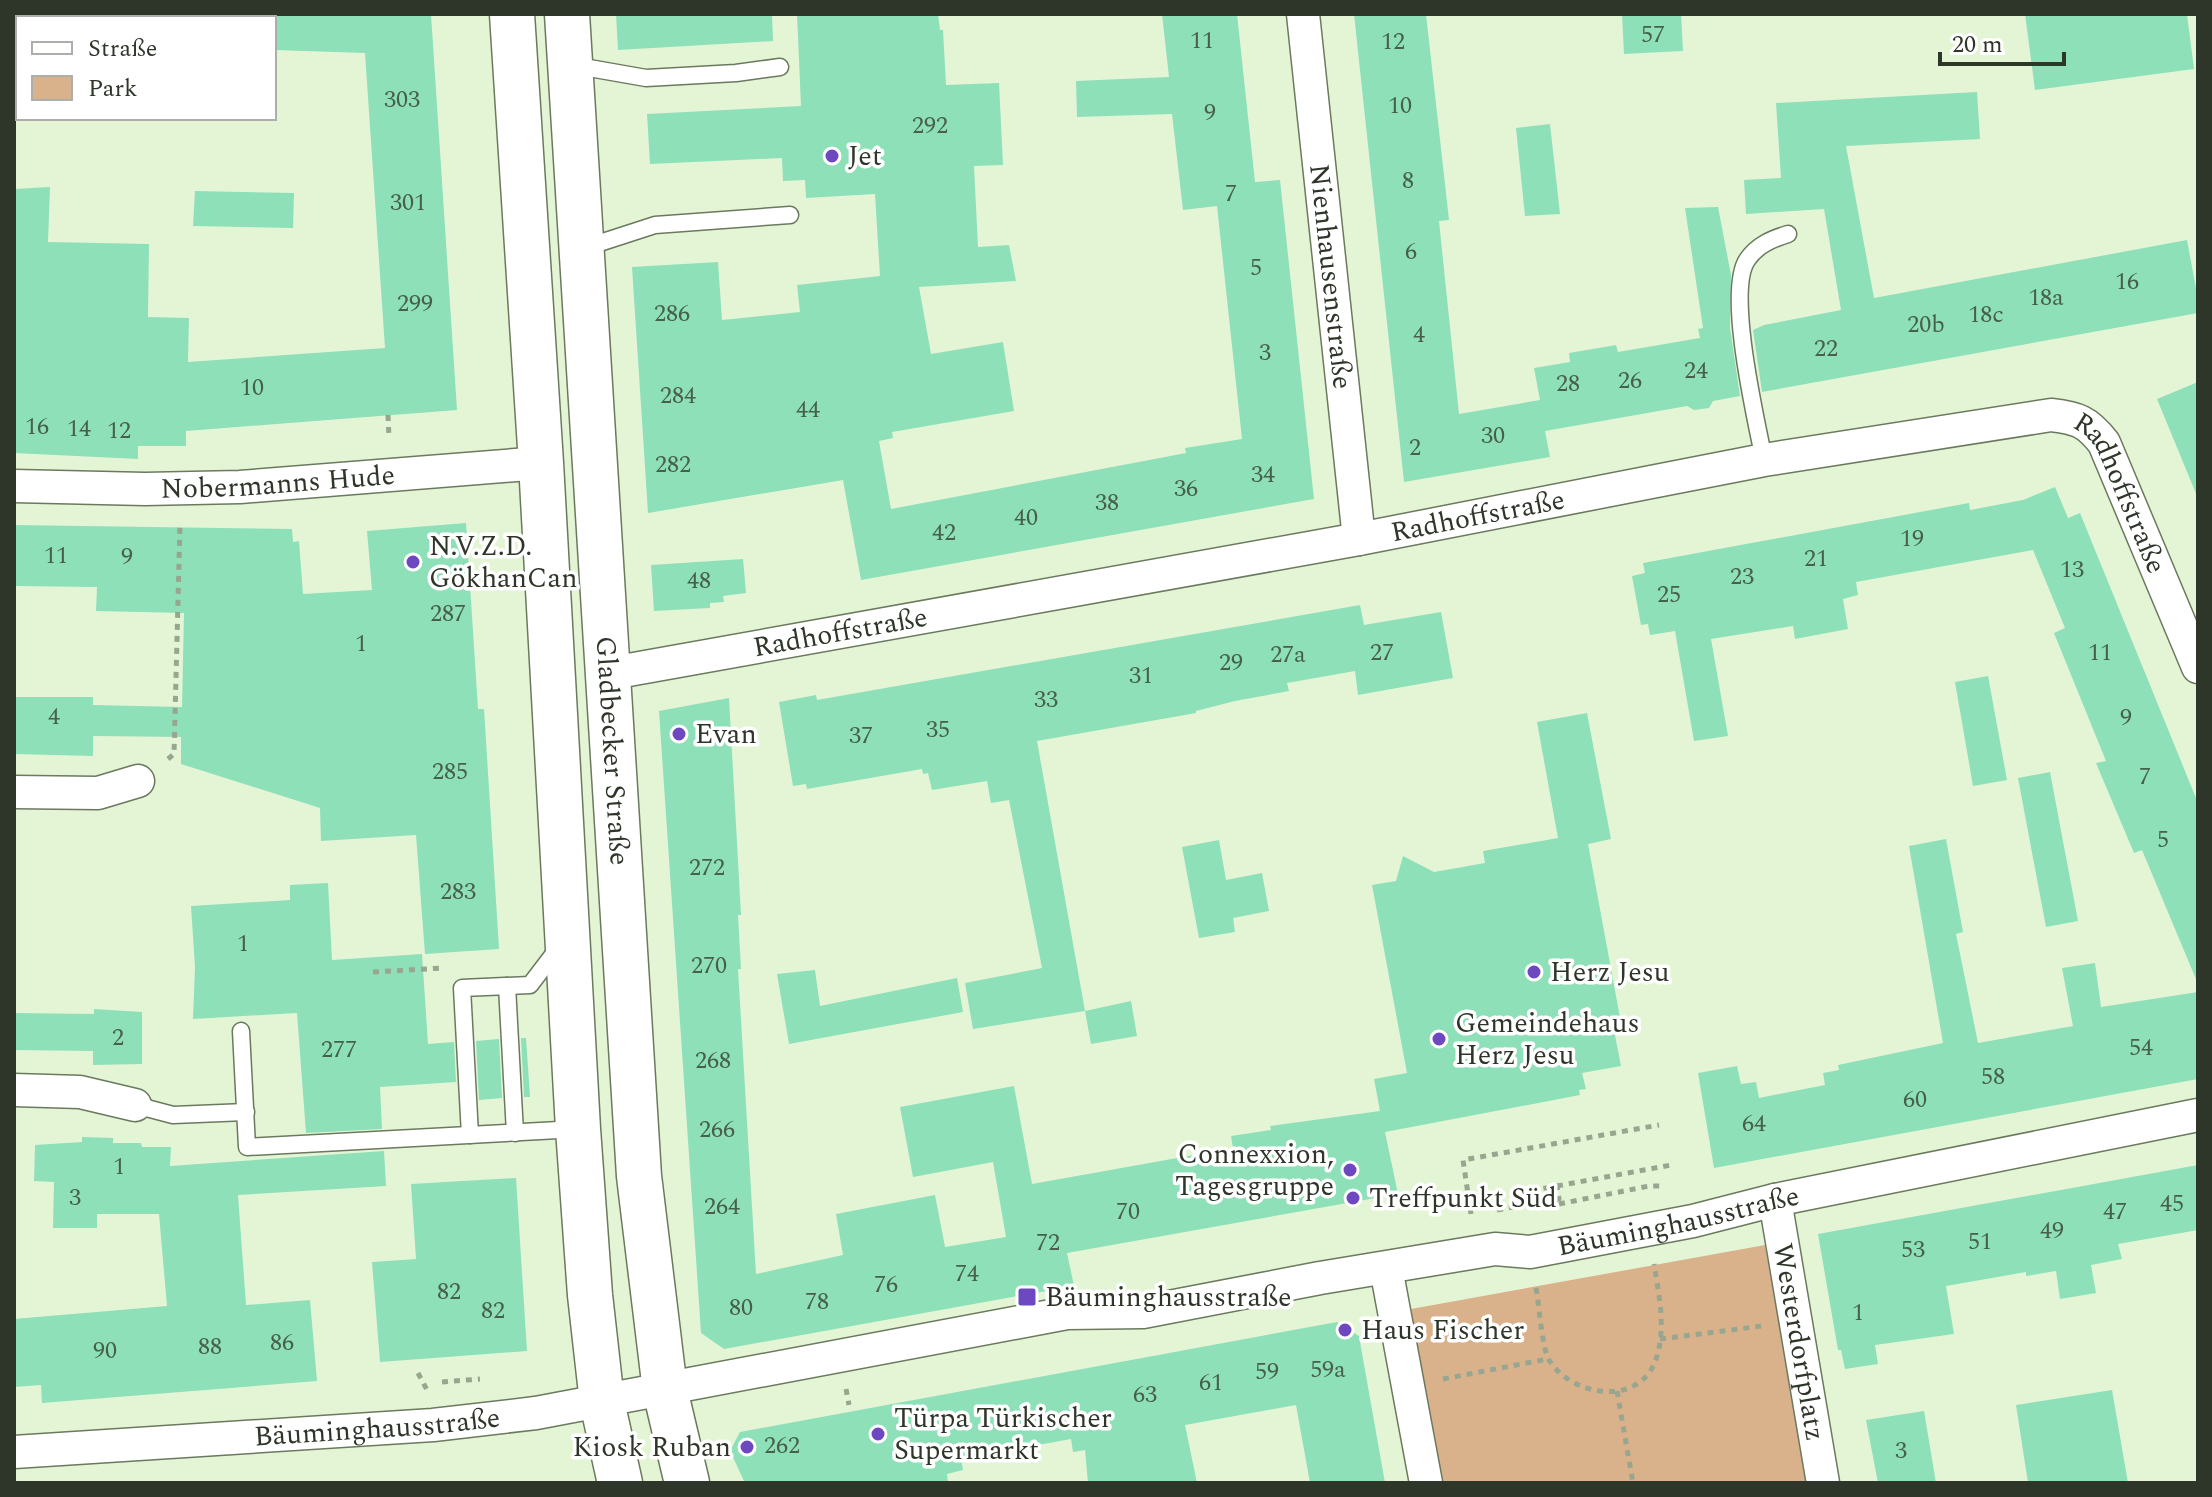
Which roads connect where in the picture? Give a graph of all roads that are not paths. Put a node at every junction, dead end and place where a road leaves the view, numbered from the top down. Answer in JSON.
{"nodes":[{"id":1,"x":512,"y":14,"type":"edge"},
{"id":2,"x":567,"y":14,"type":"edge"},
{"id":3,"x":1303,"y":14,"type":"edge"},
{"id":4,"x":571,"y":65,"type":"junction"},
{"id":5,"x":780,"y":67,"type":"dead end"},
{"id":6,"x":790,"y":215,"type":"dead end"},
{"id":7,"x":1788,"y":234,"type":"dead end"},
{"id":8,"x":580,"y":249,"type":"junction"},
{"id":9,"x":1764,"y":460,"type":"junction"},
{"id":10,"x":541,"y":463,"type":"junction"},
{"id":11,"x":14,"y":486,"type":"edge"},
{"id":12,"x":1359,"y":539,"type":"junction"},
{"id":13,"x":2198,"y":667,"type":"edge"},
{"id":14,"x":606,"y":674,"type":"junction"},
{"id":15,"x":138,"y":781,"type":"road end"},
{"id":16,"x":14,"y":792,"type":"edge"},
{"id":17,"x":568,"y":935,"type":"junction"},
{"id":18,"x":507,"y":986,"type":"junction"},
{"id":19,"x":241,"y":1031,"type":"dead end"},
{"id":20,"x":14,"y":1090,"type":"edge"},
{"id":21,"x":135,"y":1105,"type":"joint"},
{"id":22,"x":246,"y":1112,"type":"junction"},
{"id":23,"x":2198,"y":1115,"type":"edge"},
{"id":24,"x":578,"y":1129,"type":"junction"},
{"id":25,"x":515,"y":1133,"type":"junction"},
{"id":26,"x":470,"y":1135,"type":"junction"},
{"id":27,"x":1775,"y":1200,"type":"junction"},
{"id":28,"x":1386,"y":1268,"type":"junction"},
{"id":29,"x":665,"y":1390,"type":"junction"},
{"id":30,"x":602,"y":1402,"type":"junction"},
{"id":31,"x":14,"y":1452,"type":"edge"},
{"id":32,"x":620,"y":1483,"type":"edge"},
{"id":33,"x":687,"y":1483,"type":"edge"},
{"id":34,"x":1426,"y":1483,"type":"edge"},
{"id":35,"x":1823,"y":1483,"type":"edge"}],
"edges":[{"from":1,"to":10,"type":"main road","name":"Gladbecker Straße"},
{"from":2,"to":4,"type":"main road","name":"Gladbecker Straße"},
{"from":3,"to":12,"type":"street","name":"Nienhausenstraße"},
{"from":4,"to":5,"type":"lane"},
{"from":4,"to":8,"type":"main road","name":"Gladbecker Straße"},
{"from":6,"to":8,"type":"lane"},
{"from":7,"to":9,"type":"lane"},
{"from":8,"to":14,"type":"main road","name":"Gladbecker Straße"},
{"from":9,"to":12,"type":"street","name":"Radhoffstraße"},
{"from":9,"to":13,"type":"street","name":"Radhoffstraße"},
{"from":10,"to":11,"type":"street","name":"Nobermanns Hude"},
{"from":10,"to":17,"type":"main road","name":"Gladbecker Straße"},
{"from":12,"to":14,"type":"street","name":"Radhoffstraße"},
{"from":14,"to":29,"type":"main road","name":"Gladbecker Straße"},
{"from":15,"to":16,"type":"street"},
{"from":17,"to":18,"type":"lane"},
{"from":17,"to":24,"type":"main road","name":"Gladbecker Straße"},
{"from":18,"to":25,"type":"lane"},
{"from":18,"to":26,"type":"lane"},
{"from":19,"to":22,"type":"lane"},
{"from":20,"to":21,"type":"street"},
{"from":21,"to":22,"type":"lane"},
{"from":22,"to":26,"type":"lane"},
{"from":23,"to":27,"type":"street","name":"Bäuminghausstraße"},
{"from":24,"to":25,"type":"lane"},
{"from":24,"to":30,"type":"main road","name":"Gladbecker Straße"},
{"from":25,"to":26,"type":"lane"},
{"from":27,"to":28,"type":"street","name":"Bäuminghausstraße"},
{"from":27,"to":35,"type":"street","name":"Westerdorfplatz"},
{"from":28,"to":29,"type":"street","name":"Bäuminghausstraße"},
{"from":28,"to":34,"type":"street"},
{"from":29,"to":30,"type":"street","name":"Bäuminghausstraße"},
{"from":29,"to":33,"type":"main road","name":"Gladbecker Straße"},
{"from":30,"to":31,"type":"street","name":"Bäuminghausstraße"},
{"from":30,"to":32,"type":"main road","name":"Gladbecker Straße"}]}
